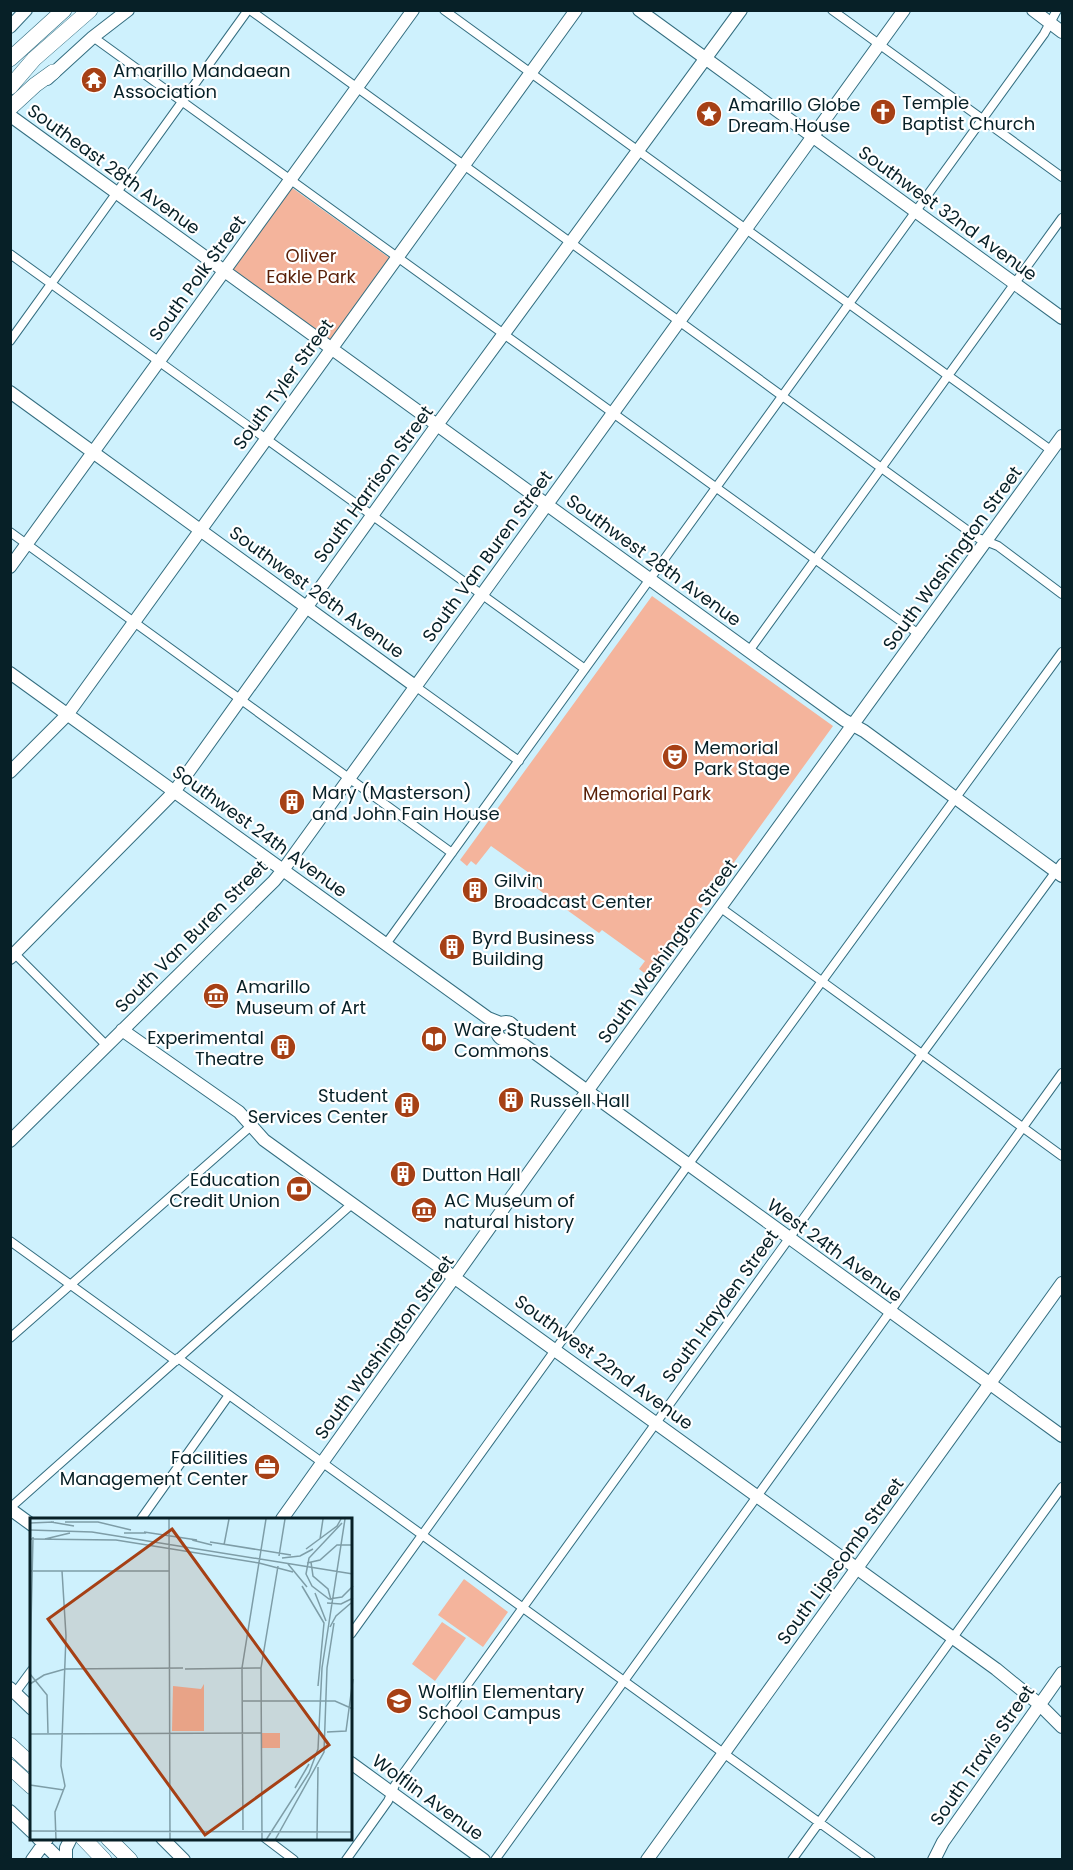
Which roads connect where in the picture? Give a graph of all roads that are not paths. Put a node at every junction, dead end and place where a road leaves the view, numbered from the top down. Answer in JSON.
{"nodes":[{"id":1,"x":26,"y":10,"type":"edge"},
{"id":2,"x":64,"y":10,"type":"edge"},
{"id":3,"x":90,"y":10,"type":"edge"},
{"id":4,"x":129,"y":10,"type":"edge"},
{"id":5,"x":249,"y":10,"type":"edge"},
{"id":6,"x":412,"y":10,"type":"edge"},
{"id":7,"x":444,"y":10,"type":"edge"},
{"id":8,"x":576,"y":10,"type":"edge"},
{"id":9,"x":639,"y":10,"type":"edge"},
{"id":10,"x":741,"y":10,"type":"edge"},
{"id":11,"x":832,"y":10,"type":"edge"},
{"id":12,"x":904,"y":10,"type":"edge"},
{"id":13,"x":1033,"y":10,"type":"edge"},
{"id":14,"x":1057,"y":10,"type":"edge"},
{"id":15,"x":1050,"y":23,"type":"junction"},
{"id":16,"x":10,"y":27,"type":"edge"},
{"id":17,"x":1062,"y":32,"type":"edge"},
{"id":18,"x":93,"y":37,"type":"junction"},
{"id":19,"x":879,"y":45,"type":"junction"},
{"id":20,"x":10,"y":59,"type":"edge"},
{"id":21,"x":706,"y":60,"type":"junction"},
{"id":22,"x":52,"y":72,"type":"joint"},
{"id":23,"x":531,"y":74,"type":"junction"},
{"id":24,"x":10,"y":87,"type":"edge"},
{"id":25,"x":357,"y":88,"type":"junction"},
{"id":26,"x":183,"y":102,"type":"junction"},
{"id":27,"x":11,"y":115,"type":"edge"},
{"id":28,"x":981,"y":119,"type":"junction"},
{"id":29,"x":811,"y":136,"type":"junction"},
{"id":30,"x":639,"y":152,"type":"junction"},
{"id":31,"x":464,"y":166,"type":"junction"},
{"id":32,"x":1062,"y":177,"type":"edge"},
{"id":33,"x":290,"y":181,"type":"junction"},
{"id":34,"x":117,"y":194,"type":"junction"},
{"id":35,"x":915,"y":211,"type":"junction"},
{"id":36,"x":1062,"y":218,"type":"edge"},
{"id":37,"x":746,"y":229,"type":"junction"},
{"id":38,"x":572,"y":243,"type":"junction"},
{"id":39,"x":10,"y":254,"type":"edge"},
{"id":40,"x":397,"y":258,"type":"junction"},
{"id":41,"x":224,"y":271,"type":"junction"},
{"id":42,"x":52,"y":284,"type":"junction"},
{"id":43,"x":1015,"y":285,"type":"junction"},
{"id":44,"x":848,"y":304,"type":"junction"},
{"id":45,"x":1062,"y":318,"type":"edge"},
{"id":46,"x":680,"y":321,"type":"junction"},
{"id":47,"x":504,"y":335,"type":"junction"},
{"id":48,"x":10,"y":341,"type":"edge"},
{"id":49,"x":331,"y":348,"type":"junction"},
{"id":50,"x":159,"y":361,"type":"junction"},
{"id":51,"x":949,"y":377,"type":"junction"},
{"id":52,"x":10,"y":392,"type":"edge"},
{"id":53,"x":783,"y":396,"type":"junction"},
{"id":54,"x":612,"y":414,"type":"junction"},
{"id":55,"x":437,"y":424,"type":"junction"},
{"id":56,"x":1062,"y":436,"type":"edge"},
{"id":57,"x":266,"y":439,"type":"junction"},
{"id":58,"x":1052,"y":451,"type":"junction"},
{"id":59,"x":93,"y":453,"type":"junction"},
{"id":60,"x":883,"y":469,"type":"junction"},
{"id":61,"x":716,"y":488,"type":"junction"},
{"id":62,"x":546,"y":504,"type":"junction"},
{"id":63,"x":372,"y":515,"type":"junction"},
{"id":64,"x":200,"y":530,"type":"junction"},
{"id":65,"x":10,"y":532,"type":"edge"},
{"id":66,"x":987,"y":541,"type":"junction"},
{"id":67,"x":27,"y":544,"type":"junction"},
{"id":68,"x":815,"y":560,"type":"junction"},
{"id":69,"x":10,"y":567,"type":"edge"},
{"id":70,"x":649,"y":580,"type":"junction"},
{"id":71,"x":481,"y":594,"type":"junction"},
{"id":72,"x":1062,"y":594,"type":"edge"},
{"id":73,"x":306,"y":608,"type":"junction"},
{"id":74,"x":135,"y":622,"type":"junction"},
{"id":75,"x":920,"y":635,"type":"junction"},
{"id":76,"x":749,"y":651,"type":"junction"},
{"id":77,"x":1062,"y":652,"type":"edge"},
{"id":78,"x":585,"y":669,"type":"junction"},
{"id":79,"x":10,"y":673,"type":"edge"},
{"id":80,"x":415,"y":686,"type":"junction"},
{"id":81,"x":241,"y":699,"type":"junction"},
{"id":82,"x":67,"y":715,"type":"junction"},
{"id":83,"x":854,"y":726,"type":"junction"},
{"id":84,"x":519,"y":761,"type":"junction"},
{"id":85,"x":10,"y":772,"type":"edge"},
{"id":86,"x":349,"y":778,"type":"junction"},
{"id":87,"x":174,"y":792,"type":"junction"},
{"id":88,"x":956,"y":798,"type":"junction"},
{"id":89,"x":452,"y":853,"type":"junction"},
{"id":90,"x":283,"y":870,"type":"junction"},
{"id":91,"x":1060,"y":870,"type":"edge"},
{"id":92,"x":721,"y":908,"type":"junction"},
{"id":93,"x":386,"y":944,"type":"junction"},
{"id":94,"x":13,"y":956,"type":"edge"},
{"id":95,"x":823,"y":981,"type":"junction"},
{"id":96,"x":122,"y":1030,"type":"junction"},
{"id":97,"x":107,"y":1046,"type":"junction"},
{"id":98,"x":922,"y":1054,"type":"junction"},
{"id":99,"x":1062,"y":1073,"type":"edge"},
{"id":100,"x":587,"y":1091,"type":"junction"},
{"id":101,"x":251,"y":1126,"type":"junction"},
{"id":102,"x":1022,"y":1127,"type":"junction"},
{"id":103,"x":10,"y":1141,"type":"edge"},
{"id":104,"x":1062,"y":1156,"type":"edge"},
{"id":105,"x":688,"y":1165,"type":"junction"},
{"id":106,"x":353,"y":1203,"type":"junction"},
{"id":107,"x":789,"y":1238,"type":"junction"},
{"id":108,"x":10,"y":1241,"type":"edge"},
{"id":109,"x":456,"y":1278,"type":"junction"},
{"id":110,"x":1062,"y":1283,"type":"edge"},
{"id":111,"x":70,"y":1285,"type":"junction"},
{"id":112,"x":890,"y":1312,"type":"junction"},
{"id":113,"x":10,"y":1338,"type":"edge"},
{"id":114,"x":556,"y":1352,"type":"junction"},
{"id":115,"x":177,"y":1359,"type":"junction"},
{"id":116,"x":990,"y":1383,"type":"junction"},
{"id":117,"x":229,"y":1395,"type":"junction"},
{"id":118,"x":656,"y":1422,"type":"junction"},
{"id":119,"x":1062,"y":1436,"type":"edge"},
{"id":120,"x":323,"y":1463,"type":"junction"},
{"id":121,"x":1062,"y":1487,"type":"edge"},
{"id":122,"x":757,"y":1496,"type":"junction"},
{"id":123,"x":10,"y":1509,"type":"edge"},
{"id":124,"x":142,"y":1518,"type":"edge"},
{"id":125,"x":283,"y":1518,"type":"edge"},
{"id":126,"x":30,"y":1524,"type":"edge"},
{"id":127,"x":423,"y":1535,"type":"junction"},
{"id":128,"x":857,"y":1567,"type":"junction"},
{"id":129,"x":524,"y":1608,"type":"junction"},
{"id":130,"x":352,"y":1633,"type":"edge"},
{"id":131,"x":953,"y":1638,"type":"junction"},
{"id":132,"x":30,"y":1672,"type":"edge"},
{"id":133,"x":1062,"y":1673,"type":"edge"},
{"id":134,"x":624,"y":1679,"type":"junction"},
{"id":135,"x":13,"y":1690,"type":"edge"},
{"id":136,"x":1039,"y":1704,"type":"junction"},
{"id":137,"x":30,"y":1707,"type":"edge"},
{"id":138,"x":1062,"y":1727,"type":"edge"},
{"id":139,"x":10,"y":1745,"type":"edge"},
{"id":140,"x":724,"y":1753,"type":"junction"},
{"id":141,"x":30,"y":1763,"type":"edge"},
{"id":142,"x":352,"y":1764,"type":"edge"},
{"id":143,"x":10,"y":1767,"type":"edge"},
{"id":144,"x":30,"y":1785,"type":"edge"},
{"id":145,"x":392,"y":1793,"type":"junction"},
{"id":146,"x":10,"y":1809,"type":"edge"},
{"id":147,"x":30,"y":1818,"type":"edge"},
{"id":148,"x":819,"y":1821,"type":"junction"},
{"id":149,"x":30,"y":1830,"type":"edge"},
{"id":150,"x":43,"y":1840,"type":"edge"},
{"id":151,"x":84,"y":1840,"type":"edge"},
{"id":152,"x":109,"y":1840,"type":"edge"},
{"id":153,"x":163,"y":1840,"type":"edge"},
{"id":154,"x":266,"y":1840,"type":"edge"},
{"id":155,"x":32,"y":1860,"type":"edge"},
{"id":156,"x":60,"y":1860,"type":"edge"},
{"id":157,"x":104,"y":1860,"type":"edge"},
{"id":158,"x":130,"y":1860,"type":"edge"},
{"id":159,"x":184,"y":1860,"type":"edge"},
{"id":160,"x":294,"y":1860,"type":"edge"},
{"id":161,"x":346,"y":1860,"type":"edge"},
{"id":162,"x":484,"y":1860,"type":"edge"},
{"id":163,"x":495,"y":1860,"type":"edge"},
{"id":164,"x":647,"y":1860,"type":"edge"},
{"id":165,"x":792,"y":1860,"type":"edge"},
{"id":166,"x":871,"y":1860,"type":"edge"},
{"id":167,"x":934,"y":1860,"type":"edge"}],
"edges":[{"from":1,"to":16,"type":"main road"},
{"from":2,"to":20,"type":"highway"},
{"from":3,"to":24,"type":"highway"},
{"from":4,"to":18,"type":"main road"},
{"from":5,"to":25,"type":"street"},
{"from":5,"to":26,"type":"street"},
{"from":6,"to":25,"type":"main road","name":"South Polk Street"},
{"from":7,"to":23,"type":"street"},
{"from":8,"to":23,"type":"main road","name":"South Tyler Street"},
{"from":9,"to":21,"type":"main road","name":"Southwest 32nd Avenue"},
{"from":10,"to":21,"type":"main road","name":"South Harrison Street"},
{"from":11,"to":19,"type":"street"},
{"from":12,"to":19,"type":"main road","name":"South Van Buren Street"},
{"from":13,"to":15,"type":"main road"},
{"from":14,"to":15,"type":"street"},
{"from":15,"to":17,"type":"main road"},
{"from":15,"to":28,"type":"street"},
{"from":18,"to":22,"type":"main road"},
{"from":18,"to":26,"type":"street"},
{"from":19,"to":28,"type":"street"},
{"from":19,"to":29,"type":"main road","name":"South Van Buren Street"},
{"from":21,"to":29,"type":"main road","name":"Southwest 32nd Avenue"},
{"from":21,"to":30,"type":"main road","name":"South Harrison Street"},
{"from":22,"to":27,"type":"highway"},
{"from":23,"to":30,"type":"street"},
{"from":23,"to":31,"type":"main road","name":"South Tyler Street"},
{"from":25,"to":31,"type":"street"},
{"from":25,"to":33,"type":"main road","name":"South Polk Street"},
{"from":26,"to":33,"type":"street"},
{"from":26,"to":34,"type":"street"},
{"from":27,"to":34,"type":"main road","name":"Southeast 28th Avenue"},
{"from":28,"to":32,"type":"street"},
{"from":28,"to":35,"type":"street"},
{"from":29,"to":35,"type":"main road","name":"Southwest 32nd Avenue"},
{"from":29,"to":37,"type":"main road","name":"South Van Buren Street"},
{"from":30,"to":37,"type":"street"},
{"from":30,"to":38,"type":"main road","name":"South Harrison Street"},
{"from":31,"to":38,"type":"street"},
{"from":31,"to":40,"type":"main road","name":"South Tyler Street"},
{"from":33,"to":40,"type":"street"},
{"from":33,"to":41,"type":"main road","name":"South Polk Street"},
{"from":34,"to":41,"type":"main road","name":"Southeast 28th Avenue"},
{"from":34,"to":42,"type":"street"},
{"from":35,"to":43,"type":"main road","name":"Southwest 32nd Avenue"},
{"from":35,"to":44,"type":"street"},
{"from":36,"to":43,"type":"street"},
{"from":37,"to":44,"type":"street"},
{"from":37,"to":46,"type":"main road","name":"South Van Buren Street"},
{"from":38,"to":46,"type":"street"},
{"from":38,"to":47,"type":"main road","name":"South Harrison Street"},
{"from":39,"to":42,"type":"street"},
{"from":40,"to":47,"type":"street"},
{"from":40,"to":49,"type":"main road","name":"South Tyler Street"},
{"from":41,"to":49,"type":"main road","name":"Southwest 28th Avenue"},
{"from":41,"to":50,"type":"main road","name":"South Polk Street"},
{"from":42,"to":48,"type":"street"},
{"from":42,"to":50,"type":"street"},
{"from":43,"to":45,"type":"main road","name":"Southwest 32nd Avenue"},
{"from":43,"to":51,"type":"street"},
{"from":44,"to":51,"type":"street"},
{"from":44,"to":53,"type":"street"},
{"from":46,"to":53,"type":"street"},
{"from":46,"to":54,"type":"main road","name":"South Van Buren Street"},
{"from":47,"to":54,"type":"street"},
{"from":47,"to":55,"type":"main road","name":"South Harrison Street"},
{"from":49,"to":55,"type":"main road","name":"Southwest 28th Avenue"},
{"from":49,"to":57,"type":"main road","name":"South Tyler Street"},
{"from":50,"to":57,"type":"street"},
{"from":50,"to":59,"type":"main road","name":"South Polk Street"},
{"from":51,"to":58,"type":"street"},
{"from":51,"to":60,"type":"street"},
{"from":52,"to":59,"type":"main road","name":"Southwest 26th Avenue"},
{"from":53,"to":60,"type":"street"},
{"from":53,"to":61,"type":"street"},
{"from":54,"to":61,"type":"street"},
{"from":54,"to":62,"type":"main road","name":"South Van Buren Street"},
{"from":55,"to":62,"type":"main road","name":"Southwest 28th Avenue"},
{"from":55,"to":63,"type":"main road","name":"South Harrison Street"},
{"from":56,"to":58,"type":"main road","name":"South Washington Street"},
{"from":57,"to":63,"type":"street"},
{"from":57,"to":64,"type":"main road","name":"South Tyler Street"},
{"from":58,"to":66,"type":"main road","name":"South Washington Street"},
{"from":59,"to":64,"type":"main road","name":"Southwest 26th Avenue"},
{"from":59,"to":67,"type":"main road","name":"South Polk Street"},
{"from":60,"to":66,"type":"street"},
{"from":60,"to":68,"type":"street"},
{"from":61,"to":68,"type":"street"},
{"from":61,"to":70,"type":"street"},
{"from":62,"to":70,"type":"main road","name":"Southwest 28th Avenue"},
{"from":62,"to":71,"type":"main road","name":"South Van Buren Street"},
{"from":63,"to":71,"type":"street"},
{"from":63,"to":73,"type":"main road","name":"South Harrison Street"},
{"from":64,"to":73,"type":"main road","name":"Southwest 26th Avenue"},
{"from":64,"to":74,"type":"main road","name":"South Tyler Street"},
{"from":65,"to":67,"type":"street"},
{"from":66,"to":72,"type":"street"},
{"from":66,"to":75,"type":"main road","name":"South Washington Street"},
{"from":67,"to":69,"type":"main road","name":"South Polk Street"},
{"from":67,"to":74,"type":"street"},
{"from":68,"to":75,"type":"street"},
{"from":68,"to":76,"type":"street"},
{"from":70,"to":76,"type":"main road","name":"Southwest 28th Avenue"},
{"from":70,"to":78,"type":"street"},
{"from":71,"to":78,"type":"street"},
{"from":71,"to":80,"type":"main road","name":"South Van Buren Street"},
{"from":73,"to":80,"type":"main road","name":"Southwest 26th Avenue"},
{"from":73,"to":81,"type":"main road","name":"South Harrison Street"},
{"from":74,"to":81,"type":"street"},
{"from":74,"to":82,"type":"main road","name":"South Tyler Street"},
{"from":75,"to":83,"type":"main road","name":"South Washington Street"},
{"from":76,"to":83,"type":"main road","name":"Southwest 28th Avenue"},
{"from":77,"to":88,"type":"street"},
{"from":78,"to":84,"type":"street"},
{"from":79,"to":82,"type":"main road","name":"Southwest 24th Avenue"},
{"from":80,"to":84,"type":"street","name":"Southwest 26th Avenue"},
{"from":80,"to":86,"type":"main road","name":"South Van Buren Street"},
{"from":81,"to":86,"type":"street"},
{"from":81,"to":87,"type":"main road","name":"South Harrison Street"},
{"from":82,"to":85,"type":"main road","name":"South Tyler Street"},
{"from":82,"to":87,"type":"main road","name":"Southwest 24th Avenue"},
{"from":83,"to":88,"type":"main road","name":"Southwest 28th Avenue"},
{"from":83,"to":92,"type":"main road","name":"South Washington Street"},
{"from":84,"to":89,"type":"street"},
{"from":86,"to":89,"type":"street"},
{"from":86,"to":90,"type":"main road","name":"South Van Buren Street"},
{"from":87,"to":90,"type":"main road","name":"Southwest 24th Avenue"},
{"from":87,"to":94,"type":"main road","name":"South Harrison Street"},
{"from":88,"to":91,"type":"main road","name":"Southwest 28th Avenue"},
{"from":88,"to":95,"type":"street"},
{"from":89,"to":93,"type":"street"},
{"from":90,"to":93,"type":"main road","name":"Southwest 24th Avenue"},
{"from":90,"to":96,"type":"main road","name":"South Van Buren Street"},
{"from":91,"to":98,"type":"street","name":"South Hayden Street"},
{"from":92,"to":95,"type":"street"},
{"from":92,"to":100,"type":"main road","name":"South Washington Street"},
{"from":93,"to":100,"type":"main road","name":"Southwest 24th Avenue"},
{"from":94,"to":97,"type":"street"},
{"from":95,"to":98,"type":"street"},
{"from":95,"to":105,"type":"street"},
{"from":96,"to":97,"type":"main road","name":"South Van Buren Street"},
{"from":96,"to":101,"type":"main road","name":"Southwest 22nd Avenue"},
{"from":97,"to":103,"type":"main road","name":"South Van Buren Street"},
{"from":98,"to":102,"type":"street"},
{"from":98,"to":107,"type":"street","name":"South Hayden Street"},
{"from":99,"to":102,"type":"street"},
{"from":100,"to":105,"type":"main road","name":"West 24th Avenue"},
{"from":100,"to":109,"type":"main road","name":"South Washington Street"},
{"from":101,"to":106,"type":"main road","name":"Southwest 22nd Avenue"},
{"from":101,"to":111,"type":"street"},
{"from":102,"to":104,"type":"street"},
{"from":102,"to":112,"type":"street"},
{"from":105,"to":107,"type":"main road","name":"West 24th Avenue"},
{"from":105,"to":114,"type":"street"},
{"from":106,"to":109,"type":"main road","name":"Southwest 22nd Avenue"},
{"from":106,"to":115,"type":"street"},
{"from":107,"to":112,"type":"main road","name":"West 24th Avenue"},
{"from":107,"to":118,"type":"street","name":"South Hayden Street"},
{"from":108,"to":111,"type":"street"},
{"from":109,"to":114,"type":"main road","name":"Southwest 22nd Avenue"},
{"from":109,"to":120,"type":"main road","name":"South Washington Street"},
{"from":110,"to":116,"type":"main road","name":"South Lipscomb Street"},
{"from":111,"to":113,"type":"street"},
{"from":111,"to":115,"type":"street"},
{"from":112,"to":116,"type":"main road","name":"West 24th Avenue"},
{"from":112,"to":122,"type":"street"},
{"from":114,"to":118,"type":"main road","name":"Southwest 22nd Avenue"},
{"from":114,"to":127,"type":"street"},
{"from":115,"to":117,"type":"street"},
{"from":115,"to":123,"type":"street"},
{"from":116,"to":119,"type":"main road","name":"West 24th Avenue"},
{"from":116,"to":128,"type":"main road","name":"South Lipscomb Street"},
{"from":117,"to":120,"type":"street"},
{"from":117,"to":124,"type":"street"},
{"from":118,"to":122,"type":"main road","name":"Southwest 22nd Avenue"},
{"from":118,"to":129,"type":"street","name":"South Hayden Street"},
{"from":120,"to":125,"type":"main road","name":"South Washington Street"},
{"from":120,"to":127,"type":"street"},
{"from":121,"to":131,"type":"street"},
{"from":122,"to":128,"type":"main road","name":"Southwest 22nd Avenue"},
{"from":122,"to":134,"type":"street"},
{"from":123,"to":126,"type":"main road"},
{"from":127,"to":129,"type":"street"},
{"from":127,"to":130,"type":"street"},
{"from":128,"to":131,"type":"main road","name":"Southwest 22nd Avenue"},
{"from":128,"to":140,"type":"main road","name":"South Lipscomb Street"},
{"from":129,"to":134,"type":"street"},
{"from":129,"to":145,"type":"street","name":"South Hayden Street"},
{"from":131,"to":136,"type":"main road","name":"Southwest 22nd Avenue"},
{"from":131,"to":148,"type":"street"},
{"from":132,"to":135,"type":"street"},
{"from":133,"to":136,"type":"main road","name":"South Travis Street"},
{"from":134,"to":140,"type":"street"},
{"from":134,"to":163,"type":"street"},
{"from":135,"to":137,"type":"main road"},
{"from":136,"to":138,"type":"main road","name":"Southwest 22nd Avenue"},
{"from":136,"to":167,"type":"main road","name":"South Travis Street"},
{"from":139,"to":141,"type":"highway"},
{"from":140,"to":148,"type":"street"},
{"from":140,"to":164,"type":"main road","name":"South Lipscomb Street"},
{"from":142,"to":145,"type":"main road","name":"Wolflin Avenue"},
{"from":143,"to":144,"type":"highway"},
{"from":145,"to":161,"type":"street","name":"South Hayden Street"},
{"from":145,"to":162,"type":"main road","name":"Wolflin Avenue"},
{"from":146,"to":147,"type":"main road"},
{"from":146,"to":149,"type":"main road"},
{"from":148,"to":165,"type":"street"},
{"from":148,"to":166,"type":"street"},
{"from":150,"to":155,"type":"main road"},
{"from":150,"to":156,"type":"main road"},
{"from":151,"to":157,"type":"highway"},
{"from":152,"to":158,"type":"highway"},
{"from":153,"to":159,"type":"main road"},
{"from":154,"to":160,"type":"street"}]}
